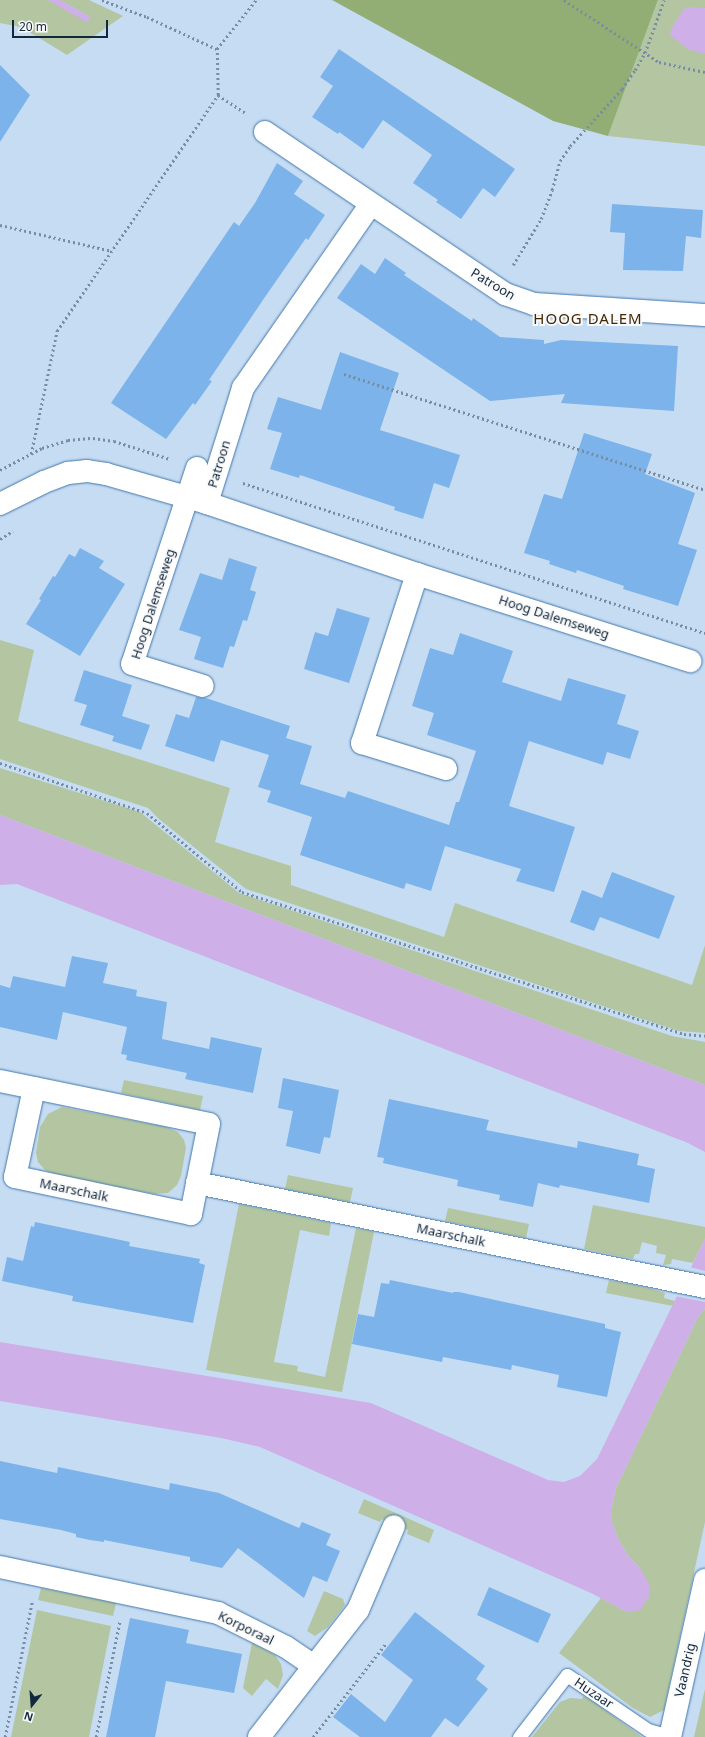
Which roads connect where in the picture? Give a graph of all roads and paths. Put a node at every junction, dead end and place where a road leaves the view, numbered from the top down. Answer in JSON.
{"nodes":[{"id":1,"x":102,"y":0,"type":"edge"},
{"id":2,"x":256,"y":0,"type":"edge"},
{"id":3,"x":564,"y":0,"type":"edge"},
{"id":4,"x":664,"y":0,"type":"edge"},
{"id":5,"x":217,"y":49,"type":"junction"},
{"id":6,"x":645,"y":53,"type":"junction"},
{"id":7,"x":705,"y":72,"type":"edge"},
{"id":8,"x":265,"y":132,"type":"dead end"},
{"id":9,"x":371,"y":204,"type":"junction"},
{"id":10,"x":0,"y":225,"type":"edge"},
{"id":11,"x":112,"y":251,"type":"junction"},
{"id":12,"x":494,"y":287,"type":"junction"},
{"id":13,"x":705,"y":315,"type":"edge"},
{"id":14,"x":344,"y":374,"type":"dead end"},
{"id":15,"x":32,"y":453,"type":"dead end"},
{"id":16,"x":206,"y":471,"type":"junction"},
{"id":17,"x":705,"y":490,"type":"edge"},
{"id":18,"x":197,"y":500,"type":"junction"},
{"id":19,"x":0,"y":504,"type":"edge"},
{"id":20,"x":417,"y":574,"type":"junction"},
{"id":21,"x":705,"y":633,"type":"edge"},
{"id":22,"x":690,"y":660,"type":"dead end"},
{"id":23,"x":204,"y":686,"type":"dead end"},
{"id":24,"x":0,"y":763,"type":"edge"},
{"id":25,"x":446,"y":769,"type":"dead end"},
{"id":26,"x":705,"y":1036,"type":"edge"},
{"id":27,"x":0,"y":1081,"type":"edge"},
{"id":28,"x":34,"y":1088,"type":"junction"},
{"id":29,"x":197,"y":1182,"type":"junction"},
{"id":30,"x":705,"y":1286,"type":"edge"},
{"id":31,"x":394,"y":1526,"type":"dead end"},
{"id":32,"x":0,"y":1567,"type":"edge"},
{"id":33,"x":38,"y":1574,"type":"junction"},
{"id":34,"x":705,"y":1580,"type":"edge"},
{"id":35,"x":125,"y":1592,"type":"junction"},
{"id":36,"x":387,"y":1642,"type":"dead end"},
{"id":37,"x":314,"y":1666,"type":"junction"},
{"id":38,"x":670,"y":1736,"type":"edge"},
{"id":39,"x":5,"y":1737,"type":"edge"},
{"id":40,"x":96,"y":1737,"type":"edge"},
{"id":41,"x":259,"y":1737,"type":"edge"},
{"id":42,"x":313,"y":1737,"type":"edge"},
{"id":43,"x":519,"y":1737,"type":"edge"}],
"edges":[{"from":1,"to":5,"type":"path"},
{"from":2,"to":5,"type":"path"},
{"from":3,"to":6,"type":"path"},
{"from":4,"to":6,"type":"path"},
{"from":5,"to":11,"type":"path"},
{"from":6,"to":7,"type":"path"},
{"from":6,"to":12,"type":"path"},
{"from":8,"to":9,"type":"street","name":"Patroon"},
{"from":9,"to":12,"type":"street","name":"Patroon"},
{"from":9,"to":16,"type":"street","name":"Patroon"},
{"from":10,"to":11,"type":"path"},
{"from":11,"to":15,"type":"path"},
{"from":12,"to":13,"type":"street","name":"Patroon"},
{"from":14,"to":17,"type":"path"},
{"from":16,"to":18,"type":"street","name":"Patroon"},
{"from":16,"to":21,"type":"path"},
{"from":18,"to":19,"type":"street","name":"Hoog Dalemseweg"},
{"from":18,"to":20,"type":"street","name":"Hoog Dalemseweg"},
{"from":18,"to":23,"type":"street","name":"Hoog Dalemseweg"},
{"from":20,"to":22,"type":"street","name":"Hoog Dalemseweg"},
{"from":20,"to":25,"type":"street"},
{"from":24,"to":26,"type":"path"},
{"from":27,"to":28,"type":"street","name":"Maarschalk"},
{"from":28,"to":29,"type":"street","name":"Maarschalk"},
{"from":28,"to":29,"type":"street","name":"Maarschalk"},
{"from":29,"to":30,"type":"street","name":"Maarschalk"},
{"from":31,"to":37,"type":"street"},
{"from":32,"to":33,"type":"street","name":"Korporaal"},
{"from":33,"to":35,"type":"street","name":"Korporaal"},
{"from":33,"to":39,"type":"path"},
{"from":34,"to":38,"type":"street","name":"Vaandrig"},
{"from":35,"to":37,"type":"street","name":"Korporaal"},
{"from":35,"to":40,"type":"path"},
{"from":36,"to":42,"type":"path"},
{"from":37,"to":41,"type":"street"},
{"from":38,"to":43,"type":"lane","name":"Huzaar"}]}
